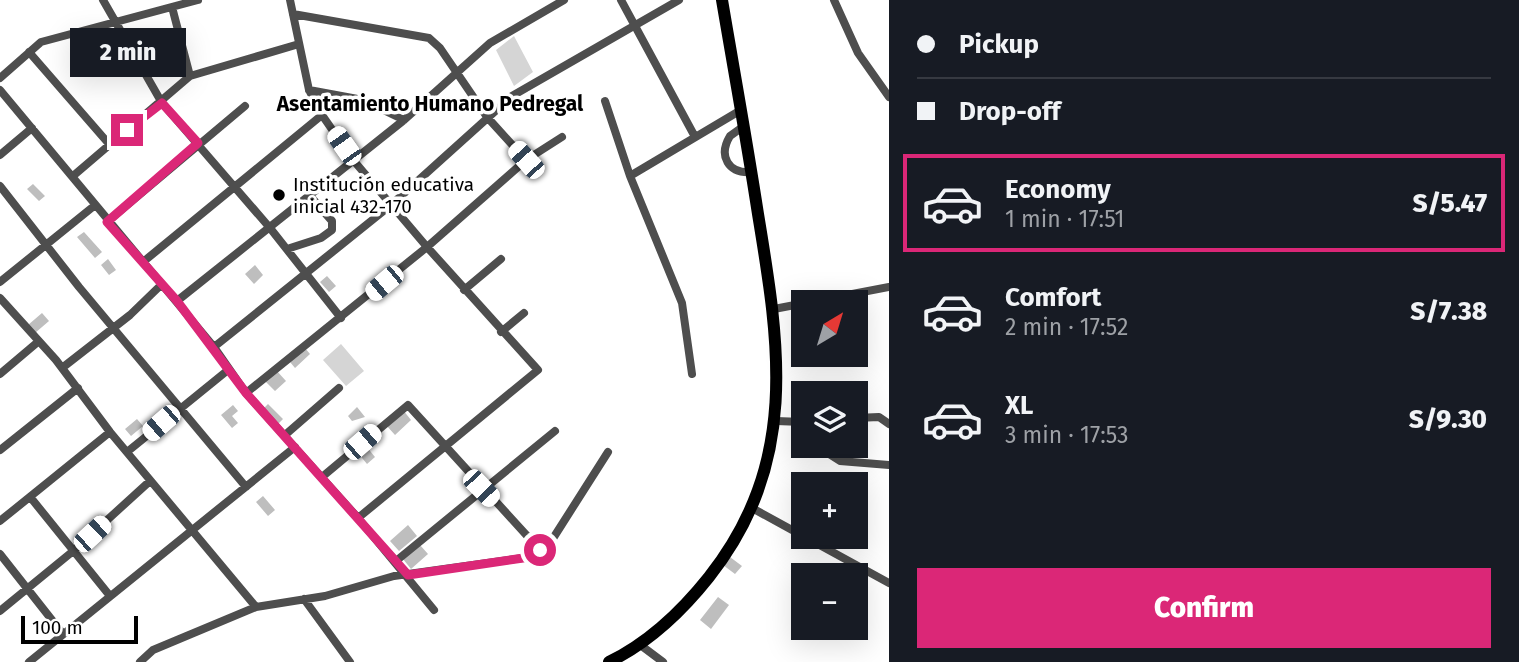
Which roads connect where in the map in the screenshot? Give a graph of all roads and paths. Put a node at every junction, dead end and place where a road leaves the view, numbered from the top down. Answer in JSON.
{"nodes":[{"id":1,"x":103,"y":0,"type":"edge"},
{"id":2,"x":194,"y":0,"type":"edge"},
{"id":3,"x":290,"y":0,"type":"edge"},
{"id":4,"x":564,"y":0,"type":"edge"},
{"id":5,"x":621,"y":0,"type":"edge"},
{"id":6,"x":679,"y":0,"type":"edge"},
{"id":7,"x":722,"y":0,"type":"edge"},
{"id":8,"x":834,"y":0,"type":"edge"},
{"id":9,"x":172,"y":7,"type":"junction"},
{"id":10,"x":293,"y":15,"type":"junction"},
{"id":11,"x":116,"y":24,"type":"junction"},
{"id":12,"x":636,"y":26,"type":"junction"},
{"id":13,"x":299,"y":44,"type":"junction"},
{"id":14,"x":29,"y":52,"type":"junction"},
{"id":15,"x":455,"y":74,"type":"junction"},
{"id":16,"x":190,"y":76,"type":"junction"},
{"id":17,"x":0,"y":78,"type":"edge"},
{"id":18,"x":0,"y":90,"type":"edge"},
{"id":19,"x":309,"y":90,"type":"junction"},
{"id":20,"x":889,"y":97,"type":"edge"},
{"id":21,"x":606,"y":101,"type":"dead end"},
{"id":22,"x":162,"y":103,"type":"junction"},
{"id":23,"x":245,"y":106,"type":"dead end"},
{"id":24,"x":741,"y":110,"type":"junction"},
{"id":25,"x":322,"y":115,"type":"junction"},
{"id":26,"x":487,"y":117,"type":"junction"},
{"id":27,"x":404,"y":120,"type":"junction"},
{"id":28,"x":744,"y":126,"type":"junction"},
{"id":29,"x":32,"y":128,"type":"junction"},
{"id":30,"x":694,"y":135,"type":"junction"},
{"id":31,"x":562,"y":136,"type":"dead end"},
{"id":32,"x":198,"y":143,"type":"junction"},
{"id":33,"x":109,"y":144,"type":"junction"},
{"id":34,"x":0,"y":155,"type":"edge"},
{"id":35,"x":526,"y":160,"type":"junction"},
{"id":36,"x":354,"y":161,"type":"junction"},
{"id":37,"x":752,"y":172,"type":"junction"},
{"id":38,"x":73,"y":176,"type":"junction"},
{"id":39,"x":630,"y":176,"type":"junction"},
{"id":40,"x":0,"y":186,"type":"edge"},
{"id":41,"x":235,"y":187,"type":"junction"},
{"id":42,"x":310,"y":197,"type":"junction"},
{"id":43,"x":391,"y":205,"type":"junction"},
{"id":44,"x":94,"y":206,"type":"junction"},
{"id":45,"x":107,"y":222,"type":"junction"},
{"id":46,"x":270,"y":228,"type":"junction"},
{"id":47,"x":332,"y":230,"type":"junction"},
{"id":48,"x":347,"y":241,"type":"junction"},
{"id":49,"x":47,"y":246,"type":"junction"},
{"id":50,"x":427,"y":247,"type":"junction"},
{"id":51,"x":287,"y":249,"type":"junction"},
{"id":52,"x":501,"y":259,"type":"dead end"},
{"id":53,"x":143,"y":262,"type":"junction"},
{"id":54,"x":304,"y":275,"type":"junction"},
{"id":55,"x":0,"y":282,"type":"edge"},
{"id":56,"x":161,"y":285,"type":"junction"},
{"id":57,"x":889,"y":287,"type":"edge"},
{"id":58,"x":464,"y":290,"type":"junction"},
{"id":59,"x":0,"y":298,"type":"edge"},
{"id":60,"x":177,"y":301,"type":"junction"},
{"id":61,"x":774,"y":309,"type":"junction"},
{"id":62,"x":524,"y":313,"type":"dead end"},
{"id":63,"x":341,"y":318,"type":"junction"},
{"id":64,"x":113,"y":328,"type":"junction"},
{"id":65,"x":500,"y":332,"type":"junction"},
{"id":66,"x":39,"y":341,"type":"junction"},
{"id":67,"x":214,"y":347,"type":"junction"},
{"id":68,"x":62,"y":368,"type":"junction"},
{"id":69,"x":228,"y":370,"type":"junction"},
{"id":70,"x":0,"y":374,"type":"edge"},
{"id":71,"x":692,"y":374,"type":"dead end"},
{"id":72,"x":78,"y":388,"type":"junction"},
{"id":73,"x":339,"y":388,"type":"dead end"},
{"id":74,"x":246,"y":393,"type":"junction"},
{"id":75,"x":178,"y":408,"type":"junction"},
{"id":76,"x":868,"y":417,"type":"edge"},
{"id":77,"x":776,"y":421,"type":"junction"},
{"id":78,"x":791,"y":422,"type":"edge"},
{"id":79,"x":889,"y":424,"type":"edge"},
{"id":80,"x":555,"y":431,"type":"dead end"},
{"id":81,"x":110,"y":432,"type":"junction"},
{"id":82,"x":285,"y":435,"type":"junction"},
{"id":83,"x":295,"y":447,"type":"junction"},
{"id":84,"x":445,"y":447,"type":"junction"},
{"id":85,"x":0,"y":450,"type":"edge"},
{"id":86,"x":608,"y":452,"type":"dead end"},
{"id":87,"x":127,"y":453,"type":"junction"},
{"id":88,"x":836,"y":458,"type":"edge"},
{"id":89,"x":889,"y":465,"type":"edge"},
{"id":90,"x":322,"y":477,"type":"junction"},
{"id":91,"x":150,"y":481,"type":"junction"},
{"id":92,"x":246,"y":487,"type":"junction"},
{"id":93,"x":481,"y":488,"type":"junction"},
{"id":94,"x":31,"y":498,"type":"junction"},
{"id":95,"x":752,"y":508,"type":"junction"},
{"id":96,"x":358,"y":517,"type":"junction"},
{"id":97,"x":0,"y":521,"type":"edge"},
{"id":98,"x":190,"y":529,"type":"junction"},
{"id":99,"x":791,"y":530,"type":"edge"},
{"id":100,"x":826,"y":549,"type":"edge"},
{"id":101,"x":540,"y":550,"type":"junction"},
{"id":102,"x":72,"y":552,"type":"junction"},
{"id":103,"x":0,"y":554,"type":"edge"},
{"id":104,"x":396,"y":561,"type":"junction"},
{"id":105,"x":408,"y":575,"type":"junction"},
{"id":106,"x":889,"y":583,"type":"edge"},
{"id":107,"x":27,"y":589,"type":"junction"},
{"id":108,"x":110,"y":596,"type":"junction"},
{"id":109,"x":304,"y":599,"type":"junction"},
{"id":110,"x":256,"y":607,"type":"junction"},
{"id":111,"x":434,"y":610,"type":"dead end"},
{"id":112,"x":0,"y":611,"type":"edge"},
{"id":113,"x":63,"y":634,"type":"junction"},
{"id":114,"x":639,"y":644,"type":"junction"},
{"id":115,"x":29,"y":662,"type":"edge"},
{"id":116,"x":141,"y":662,"type":"edge"},
{"id":117,"x":350,"y":662,"type":"edge"},
{"id":118,"x":609,"y":662,"type":"edge"},
{"id":119,"x":663,"y":662,"type":"edge"}],
"edges":[{"from":1,"to":11,"type":"street"},
{"from":2,"to":9,"type":"street"},
{"from":3,"to":10,"type":"street"},
{"from":4,"to":15,"type":"street"},
{"from":5,"to":12,"type":"street"},
{"from":6,"to":12,"type":"street"},
{"from":7,"to":24,"type":"highway"},
{"from":8,"to":20,"type":"street"},
{"from":9,"to":11,"type":"street"},
{"from":9,"to":16,"type":"street"},
{"from":10,"to":13,"type":"street"},
{"from":10,"to":15,"type":"street"},
{"from":11,"to":14,"type":"street"},
{"from":11,"to":22,"type":"street"},
{"from":12,"to":26,"type":"street"},
{"from":12,"to":30,"type":"street"},
{"from":13,"to":16,"type":"street"},
{"from":13,"to":19,"type":"street"},
{"from":14,"to":17,"type":"street"},
{"from":14,"to":33,"type":"street"},
{"from":15,"to":26,"type":"street"},
{"from":15,"to":27,"type":"street"},
{"from":16,"to":22,"type":"street"},
{"from":18,"to":29,"type":"street"},
{"from":19,"to":25,"type":"street"},
{"from":19,"to":27,"type":"street"},
{"from":21,"to":39,"type":"street"},
{"from":22,"to":32,"type":"street"},
{"from":22,"to":33,"type":"street"},
{"from":23,"to":32,"type":"street"},
{"from":24,"to":28,"type":"highway"},
{"from":24,"to":30,"type":"street"},
{"from":25,"to":36,"type":"street"},
{"from":25,"to":41,"type":"street"},
{"from":26,"to":35,"type":"street"},
{"from":26,"to":43,"type":"street"},
{"from":27,"to":36,"type":"street"},
{"from":28,"to":37,"type":"highway"},
{"from":28,"to":37,"type":"street"},
{"from":29,"to":34,"type":"street"},
{"from":29,"to":38,"type":"street"},
{"from":30,"to":39,"type":"street"},
{"from":31,"to":35,"type":"street"},
{"from":32,"to":41,"type":"street"},
{"from":32,"to":45,"type":"street"},
{"from":33,"to":38,"type":"street"},
{"from":35,"to":50,"type":"street"},
{"from":36,"to":42,"type":"street"},
{"from":36,"to":43,"type":"street"},
{"from":37,"to":61,"type":"highway"},
{"from":38,"to":44,"type":"street"},
{"from":39,"to":71,"type":"street"},
{"from":40,"to":49,"type":"street"},
{"from":41,"to":46,"type":"street"},
{"from":41,"to":53,"type":"street"},
{"from":42,"to":46,"type":"street"},
{"from":42,"to":47,"type":"street"},
{"from":43,"to":48,"type":"street"},
{"from":43,"to":50,"type":"street"},
{"from":44,"to":45,"type":"street"},
{"from":44,"to":49,"type":"street"},
{"from":45,"to":53,"type":"street"},
{"from":46,"to":51,"type":"street"},
{"from":46,"to":60,"type":"street"},
{"from":47,"to":48,"type":"street"},
{"from":47,"to":51,"type":"street"},
{"from":48,"to":54,"type":"street"},
{"from":49,"to":55,"type":"street"},
{"from":49,"to":64,"type":"street"},
{"from":50,"to":58,"type":"street"},
{"from":50,"to":63,"type":"street"},
{"from":51,"to":54,"type":"street"},
{"from":52,"to":58,"type":"street"},
{"from":53,"to":56,"type":"street"},
{"from":54,"to":63,"type":"street"},
{"from":54,"to":67,"type":"street"},
{"from":56,"to":60,"type":"street"},
{"from":56,"to":64,"type":"street"},
{"from":57,"to":61,"type":"street"},
{"from":58,"to":65,"type":"street"},
{"from":59,"to":66,"type":"street"},
{"from":60,"to":67,"type":"street"},
{"from":61,"to":77,"type":"highway"},
{"from":62,"to":65,"type":"street"},
{"from":63,"to":74,"type":"street"},
{"from":64,"to":68,"type":"street"},
{"from":64,"to":75,"type":"street"},
{"from":65,"to":84,"type":"street"},
{"from":66,"to":68,"type":"street"},
{"from":66,"to":70,"type":"street"},
{"from":67,"to":69,"type":"street"},
{"from":68,"to":72,"type":"street"},
{"from":69,"to":74,"type":"street"},
{"from":69,"to":75,"type":"street"},
{"from":72,"to":81,"type":"street"},
{"from":72,"to":85,"type":"street"},
{"from":73,"to":82,"type":"street"},
{"from":74,"to":82,"type":"street"},
{"from":75,"to":87,"type":"street"},
{"from":75,"to":92,"type":"street"},
{"from":76,"to":79,"type":"street"},
{"from":77,"to":78,"type":"street"},
{"from":77,"to":95,"type":"highway"},
{"from":80,"to":93,"type":"street"},
{"from":81,"to":87,"type":"street"},
{"from":81,"to":94,"type":"street"},
{"from":82,"to":83,"type":"street"},
{"from":83,"to":90,"type":"street"},
{"from":83,"to":92,"type":"street"},
{"from":84,"to":90,"type":"street"},
{"from":84,"to":93,"type":"street"},
{"from":84,"to":96,"type":"street"},
{"from":86,"to":101,"type":"street"},
{"from":87,"to":91,"type":"street"},
{"from":88,"to":89,"type":"street"},
{"from":90,"to":96,"type":"street"},
{"from":91,"to":98,"type":"street"},
{"from":91,"to":102,"type":"street"},
{"from":92,"to":98,"type":"street"},
{"from":93,"to":101,"type":"street"},
{"from":93,"to":104,"type":"street"},
{"from":94,"to":97,"type":"street"},
{"from":94,"to":102,"type":"street"},
{"from":95,"to":99,"type":"street"},
{"from":95,"to":114,"type":"highway"},
{"from":96,"to":104,"type":"street"},
{"from":98,"to":108,"type":"street"},
{"from":98,"to":110,"type":"street"},
{"from":100,"to":106,"type":"street"},
{"from":101,"to":105,"type":"street"},
{"from":102,"to":107,"type":"street"},
{"from":102,"to":108,"type":"street"},
{"from":103,"to":107,"type":"street"},
{"from":104,"to":105,"type":"street"},
{"from":105,"to":109,"type":"street"},
{"from":105,"to":111,"type":"street"},
{"from":107,"to":112,"type":"street"},
{"from":107,"to":113,"type":"street"},
{"from":108,"to":113,"type":"street"},
{"from":109,"to":110,"type":"street"},
{"from":109,"to":117,"type":"street"},
{"from":110,"to":116,"type":"street"},
{"from":113,"to":115,"type":"street"},
{"from":114,"to":118,"type":"highway"},
{"from":114,"to":119,"type":"street"}]}
